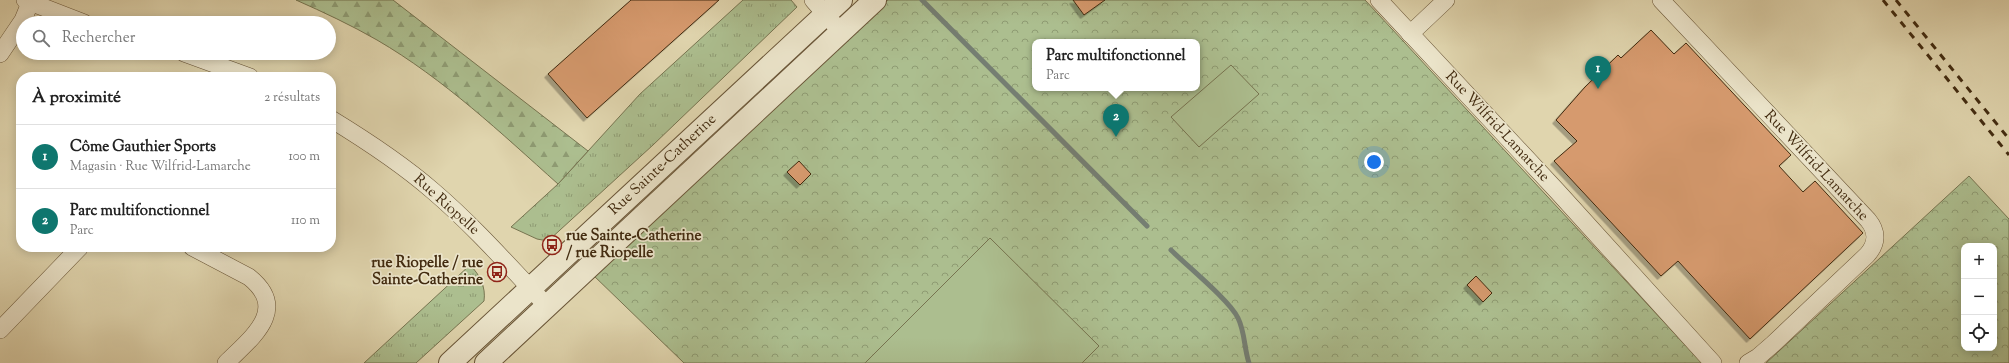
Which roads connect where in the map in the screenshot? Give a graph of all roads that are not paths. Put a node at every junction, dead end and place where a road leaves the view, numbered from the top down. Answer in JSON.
{"nodes":[{"id":1,"x":875,"y":0,"type":"edge"},
{"id":2,"x":1379,"y":0,"type":"edge"},
{"id":3,"x":1446,"y":0,"type":"edge"},
{"id":4,"x":1661,"y":0,"type":"edge"},
{"id":5,"x":27,"y":1,"type":"edge"},
{"id":6,"x":827,"y":5,"type":"edge"},
{"id":7,"x":24,"y":16,"type":"edge"},
{"id":8,"x":66,"y":16,"type":"edge"},
{"id":9,"x":16,"y":30,"type":"edge"},
{"id":10,"x":842,"y":32,"type":"junction"},
{"id":11,"x":1410,"y":34,"type":"junction"},
{"id":12,"x":0,"y":54,"type":"edge"},
{"id":13,"x":203,"y":60,"type":"edge"},
{"id":14,"x":236,"y":72,"type":"edge"},
{"id":15,"x":336,"y":122,"type":"edge"},
{"id":16,"x":75,"y":252,"type":"edge"},
{"id":17,"x":202,"y":252,"type":"edge"},
{"id":18,"x":531,"y":289,"type":"junction"},
{"id":19,"x":546,"y":306,"type":"junction"},
{"id":20,"x":0,"y":330,"type":"edge"},
{"id":21,"x":226,"y":363,"type":"edge"},
{"id":22,"x":450,"y":363,"type":"edge"},
{"id":23,"x":486,"y":363,"type":"edge"},
{"id":24,"x":1713,"y":363,"type":"edge"},
{"id":25,"x":1748,"y":363,"type":"edge"}],
"edges":[{"from":1,"to":10,"type":"street","name":"Rue Sainte-Catherine"},
{"from":2,"to":11,"type":"street","name":"Rue Wilfrid-Lamarche"},
{"from":3,"to":11,"type":"street"},
{"from":4,"to":25,"type":"street","name":"Rue Wilfrid-Lamarche"},
{"from":5,"to":7,"type":"street"},
{"from":5,"to":8,"type":"street"},
{"from":6,"to":10,"type":"street"},
{"from":6,"to":18,"type":"street","name":"Rue Sainte-Catherine"},
{"from":9,"to":12,"type":"street"},
{"from":10,"to":19,"type":"street","name":"Rue Sainte-Catherine"},
{"from":11,"to":24,"type":"street","name":"Rue Wilfrid-Lamarche"},
{"from":13,"to":14,"type":"street"},
{"from":15,"to":18,"type":"street","name":"Rue Riopelle"},
{"from":16,"to":20,"type":"street"},
{"from":17,"to":21,"type":"street"},
{"from":18,"to":19,"type":"street","name":"Rue Riopelle"},
{"from":18,"to":22,"type":"street","name":"Rue Sainte-Catherine"},
{"from":19,"to":23,"type":"street","name":"Rue Sainte-Catherine"}]}
